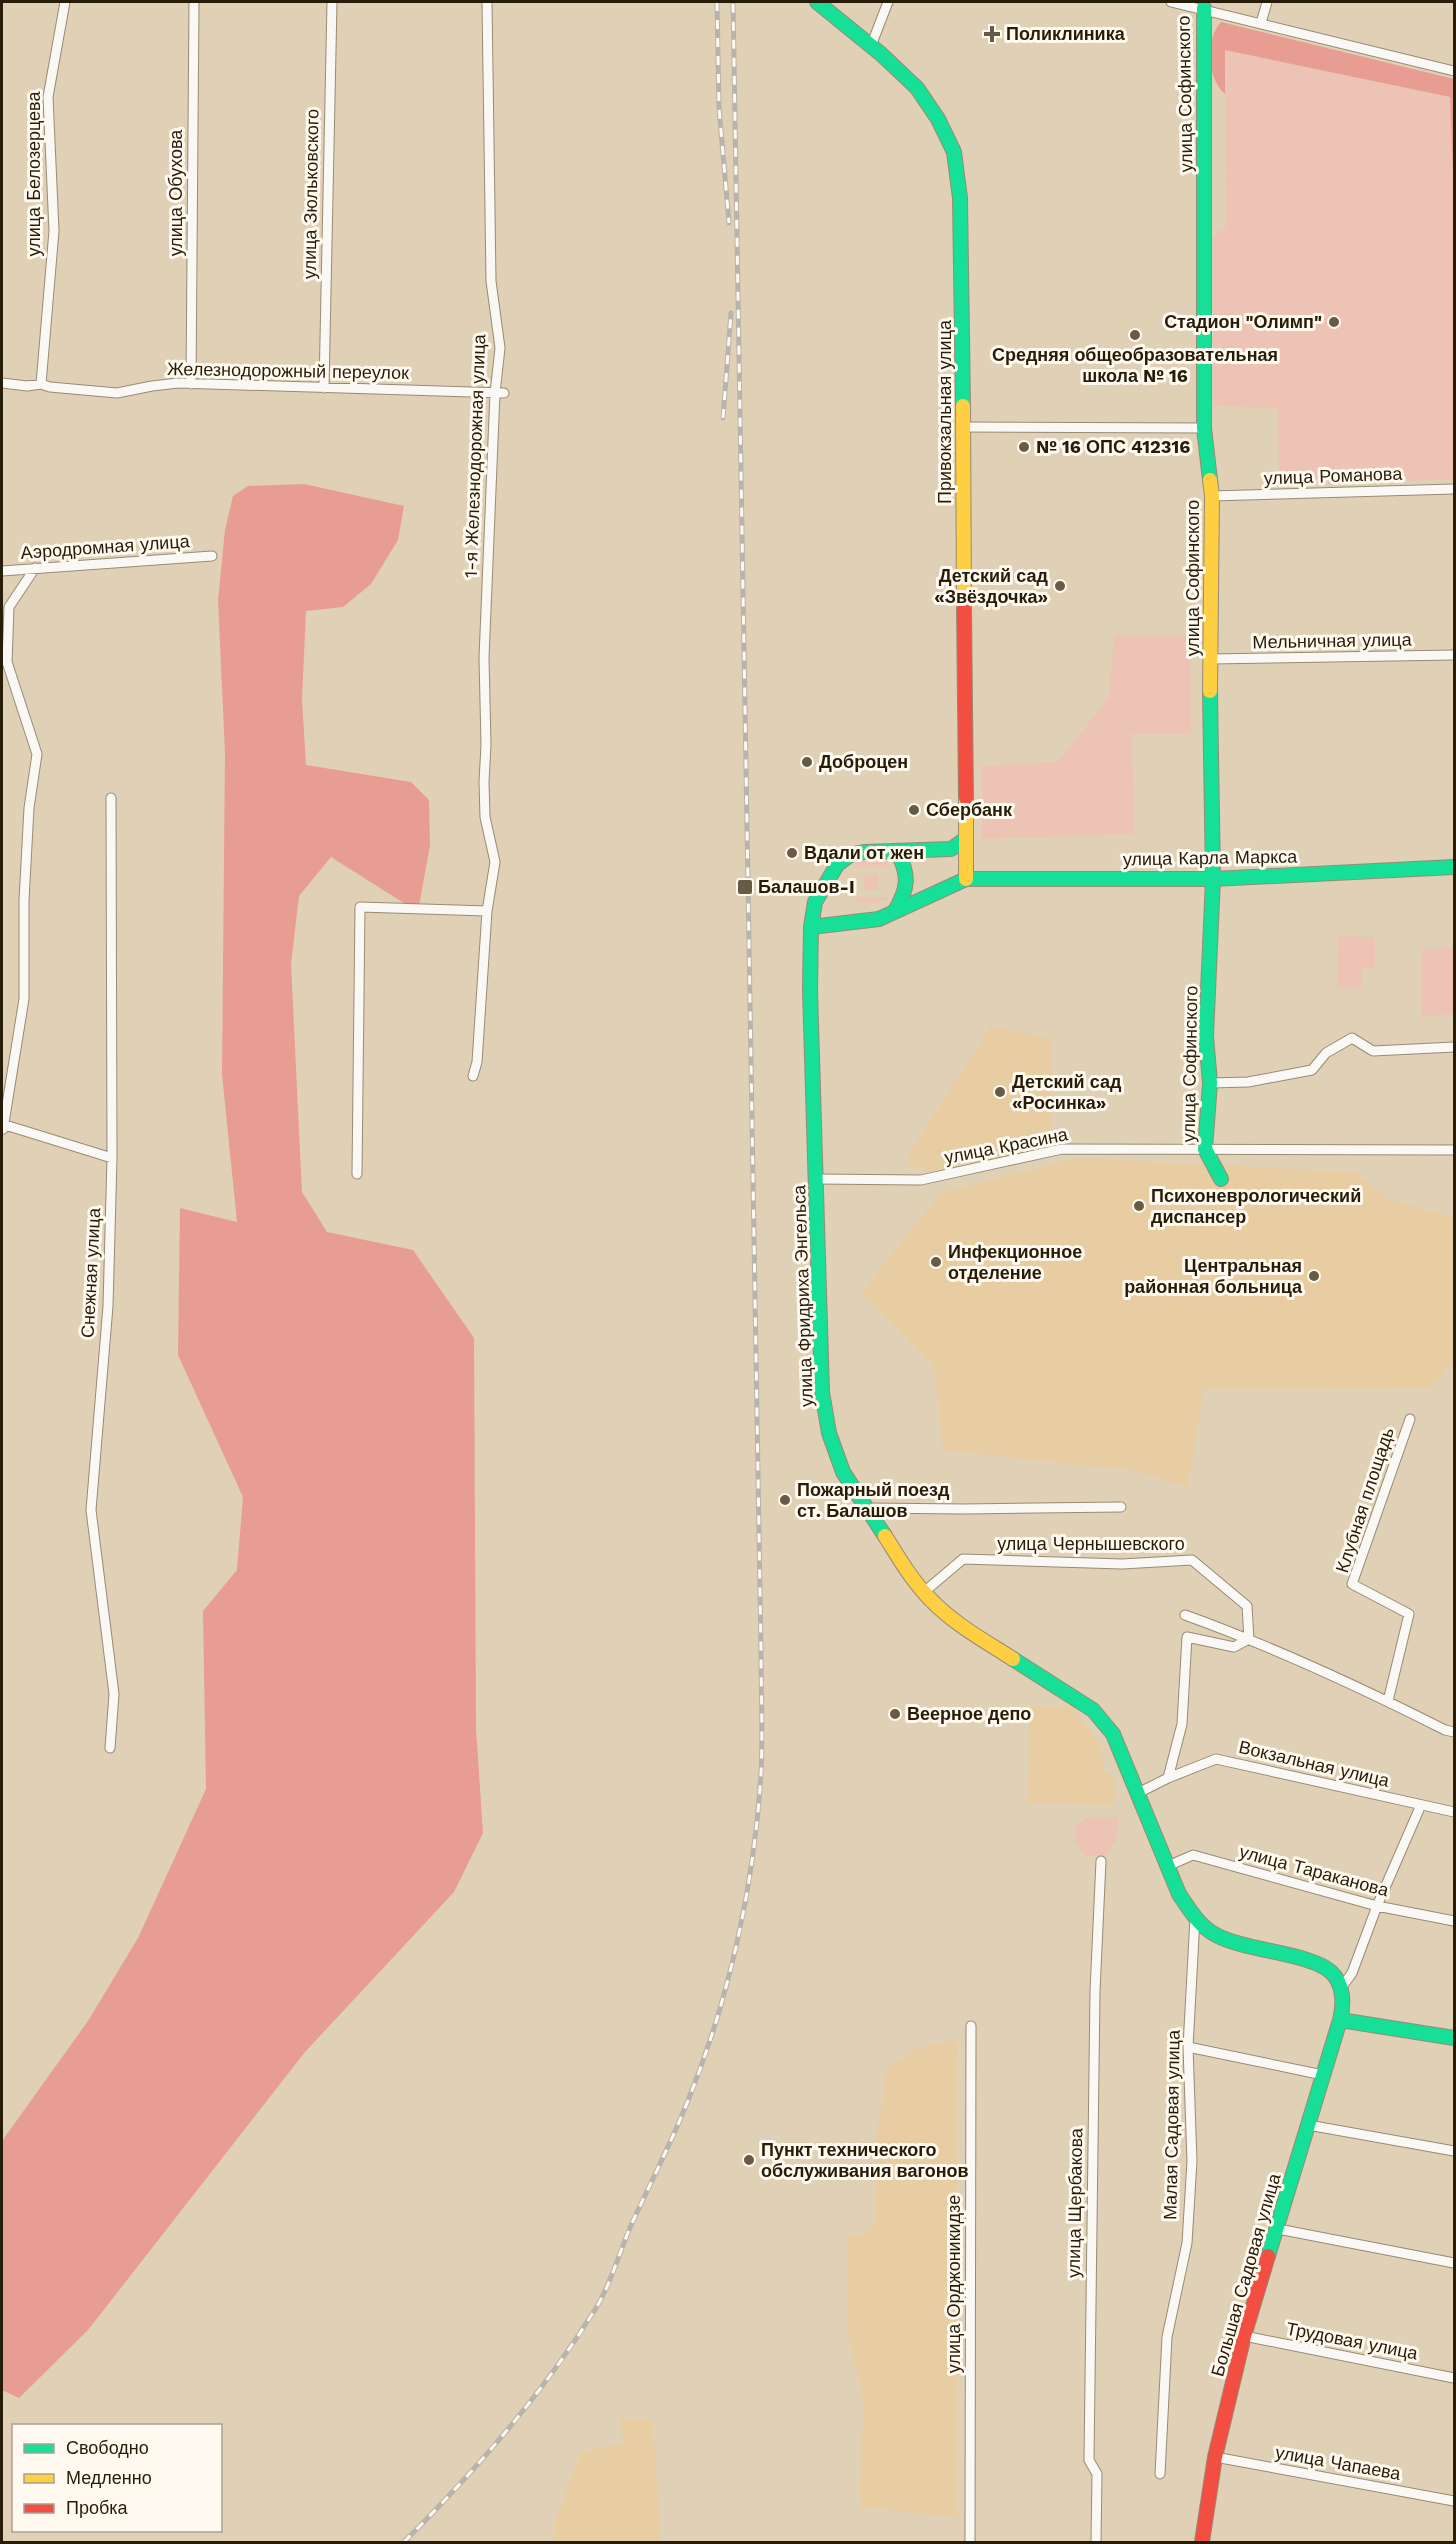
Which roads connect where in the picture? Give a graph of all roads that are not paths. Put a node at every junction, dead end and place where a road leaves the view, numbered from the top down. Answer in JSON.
{"nodes":[{"id":1,"x":65,"y":2,"type":"edge"},
{"id":2,"x":194,"y":2,"type":"edge"},
{"id":3,"x":332,"y":2,"type":"edge"},
{"id":4,"x":487,"y":2,"type":"edge"},
{"id":5,"x":817,"y":2,"type":"edge"},
{"id":6,"x":888,"y":2,"type":"edge"},
{"id":7,"x":1171,"y":2,"type":"edge"},
{"id":8,"x":1267,"y":2,"type":"edge"},
{"id":9,"x":1204,"y":8,"type":"junction"},
{"id":10,"x":1262,"y":23,"type":"junction"},
{"id":11,"x":871,"y":46,"type":"junction"},
{"id":12,"x":1455,"y":71,"type":"edge"},
{"id":13,"x":2,"y":383,"type":"edge"},
{"id":14,"x":41,"y":384,"type":"junction"},
{"id":15,"x":191,"y":384,"type":"junction"},
{"id":16,"x":324,"y":388,"type":"junction"},
{"id":17,"x":499,"y":393,"type":"junction"},
{"id":18,"x":963,"y":427,"type":"junction"},
{"id":19,"x":1204,"y":428,"type":"junction"},
{"id":20,"x":1455,"y":489,"type":"edge"},
{"id":21,"x":1212,"y":496,"type":"junction"},
{"id":22,"x":212,"y":556,"type":"dead end"},
{"id":23,"x":35,"y":568,"type":"junction"},
{"id":24,"x":2,"y":571,"type":"edge"},
{"id":25,"x":1455,"y":655,"type":"edge"},
{"id":26,"x":1210,"y":659,"type":"junction"},
{"id":27,"x":111,"y":798,"type":"dead end"},
{"id":28,"x":964,"y":840,"type":"junction"},
{"id":29,"x":897,"y":852,"type":"junction"},
{"id":30,"x":1455,"y":867,"type":"edge"},
{"id":31,"x":966,"y":879,"type":"junction"},
{"id":32,"x":1213,"y":879,"type":"junction"},
{"id":33,"x":487,"y":911,"type":"junction"},
{"id":34,"x":895,"y":911,"type":"junction"},
{"id":35,"x":811,"y":927,"type":"junction"},
{"id":36,"x":1455,"y":1047,"type":"edge"},
{"id":37,"x":473,"y":1076,"type":"dead end"},
{"id":38,"x":1210,"y":1083,"type":"junction"},
{"id":39,"x":3,"y":1126,"type":"edge"},
{"id":40,"x":1205,"y":1149,"type":"junction"},
{"id":41,"x":1455,"y":1150,"type":"edge"},
{"id":42,"x":112,"y":1158,"type":"junction"},
{"id":43,"x":357,"y":1174,"type":"dead end"},
{"id":44,"x":816,"y":1179,"type":"junction"},
{"id":45,"x":1221,"y":1179,"type":"dead end"},
{"id":46,"x":1410,"y":1419,"type":"dead end"},
{"id":47,"x":1121,"y":1507,"type":"dead end"},
{"id":48,"x":865,"y":1508,"type":"junction"},
{"id":49,"x":924,"y":1592,"type":"junction"},
{"id":50,"x":1185,"y":1616,"type":"dead end"},
{"id":51,"x":1249,"y":1639,"type":"junction"},
{"id":52,"x":1388,"y":1701,"type":"junction"},
{"id":53,"x":1455,"y":1732,"type":"edge"},
{"id":54,"x":110,"y":1748,"type":"dead end"},
{"id":55,"x":1168,"y":1778,"type":"junction"},
{"id":56,"x":1138,"y":1793,"type":"junction"},
{"id":57,"x":1421,"y":1805,"type":"junction"},
{"id":58,"x":1455,"y":1812,"type":"edge"},
{"id":59,"x":1101,"y":1861,"type":"dead end"},
{"id":60,"x":1168,"y":1866,"type":"junction"},
{"id":61,"x":1377,"y":1906,"type":"junction"},
{"id":62,"x":1195,"y":1918,"type":"junction"},
{"id":63,"x":1455,"y":1921,"type":"edge"},
{"id":64,"x":1341,"y":1988,"type":"junction"},
{"id":65,"x":1340,"y":2020,"type":"junction"},
{"id":66,"x":971,"y":2026,"type":"dead end"},
{"id":67,"x":1455,"y":2038,"type":"edge"},
{"id":68,"x":1188,"y":2047,"type":"junction"},
{"id":69,"x":1323,"y":2075,"type":"junction"},
{"id":70,"x":1308,"y":2126,"type":"junction"},
{"id":71,"x":1455,"y":2151,"type":"edge"},
{"id":72,"x":1278,"y":2229,"type":"junction"},
{"id":73,"x":1455,"y":2263,"type":"edge"},
{"id":74,"x":1244,"y":2336,"type":"junction"},
{"id":75,"x":1455,"y":2378,"type":"edge"},
{"id":76,"x":1215,"y":2457,"type":"junction"},
{"id":77,"x":1160,"y":2474,"type":"dead end"},
{"id":78,"x":1455,"y":2501,"type":"edge"},
{"id":79,"x":969,"y":2542,"type":"edge"},
{"id":80,"x":1096,"y":2542,"type":"edge"},
{"id":81,"x":1202,"y":2542,"type":"edge"}],
"edges":[{"from":1,"to":14,"type":"street","name":"улица Белозерцева"},
{"from":2,"to":15,"type":"street","name":"улица Обухова"},
{"from":3,"to":16,"type":"street","name":"улица Зюльковского"},
{"from":4,"to":17,"type":"street","name":"1-я Железнодорожная улица"},
{"from":5,"to":11,"type":"main road","name":"Привокзальная улица"},
{"from":6,"to":11,"type":"street"},
{"from":7,"to":9,"type":"street","name":"улица Софинского"},
{"from":8,"to":10,"type":"street"},
{"from":9,"to":10,"type":"street"},
{"from":9,"to":19,"type":"main road","name":"улица Софинского"},
{"from":10,"to":12,"type":"street"},
{"from":11,"to":18,"type":"main road","name":"Привокзальная улица"},
{"from":13,"to":14,"type":"street","name":"Железнодорожный переулок"},
{"from":14,"to":15,"type":"street","name":"Железнодорожный переулок"},
{"from":15,"to":16,"type":"street","name":"Железнодорожный переулок"},
{"from":16,"to":17,"type":"street","name":"Железнодорожный переулок"},
{"from":17,"to":33,"type":"street","name":"1-я Железнодорожная улица"},
{"from":18,"to":19,"type":"street"},
{"from":18,"to":28,"type":"main road","name":"Привокзальная улица"},
{"from":19,"to":21,"type":"main road","name":"улица Софинского"},
{"from":20,"to":21,"type":"street","name":"улица Романова"},
{"from":21,"to":26,"type":"main road","name":"улица Софинского"},
{"from":22,"to":23,"type":"street","name":"Аэродромная улица"},
{"from":23,"to":24,"type":"street","name":"Аэродромная улица"},
{"from":23,"to":39,"type":"street"},
{"from":25,"to":26,"type":"street","name":"Мельничная улица"},
{"from":26,"to":32,"type":"main road","name":"улица Софинского"},
{"from":27,"to":42,"type":"street","name":"Снежная улица"},
{"from":28,"to":29,"type":"main road","name":"улица Фридриха Энгельса"},
{"from":28,"to":31,"type":"main road","name":"Привокзальная улица"},
{"from":29,"to":34,"type":"main road"},
{"from":29,"to":35,"type":"main road","name":"улица Фридриха Энгельса"},
{"from":30,"to":32,"type":"main road","name":"улица Карла Маркса"},
{"from":31,"to":32,"type":"main road","name":"улица Карла Маркса"},
{"from":31,"to":34,"type":"main road"},
{"from":32,"to":38,"type":"main road","name":"улица Софинского"},
{"from":33,"to":37,"type":"street","name":"1-я Железнодорожная улица"},
{"from":33,"to":43,"type":"street"},
{"from":34,"to":35,"type":"main road"},
{"from":35,"to":44,"type":"main road","name":"улица Фридриха Энгельса"},
{"from":36,"to":38,"type":"street"},
{"from":38,"to":40,"type":"main road","name":"улица Софинского"},
{"from":39,"to":42,"type":"street"},
{"from":40,"to":41,"type":"street","name":"улица Красина"},
{"from":40,"to":44,"type":"street","name":"улица Красина"},
{"from":40,"to":45,"type":"main road","name":"улица Софинского"},
{"from":42,"to":54,"type":"street","name":"Снежная улица"},
{"from":44,"to":48,"type":"main road","name":"улица Фридриха Энгельса"},
{"from":46,"to":52,"type":"street","name":"Клубная площадь"},
{"from":47,"to":48,"type":"street"},
{"from":48,"to":49,"type":"main road","name":"улица Фридриха Энгельса"},
{"from":49,"to":51,"type":"street","name":"улица Чернышевского"},
{"from":49,"to":56,"type":"main road","name":"улица Фридриха Энгельса"},
{"from":50,"to":51,"type":"street"},
{"from":51,"to":52,"type":"street"},
{"from":51,"to":55,"type":"street"},
{"from":52,"to":53,"type":"street"},
{"from":55,"to":56,"type":"street","name":"Вокзальная улица"},
{"from":55,"to":57,"type":"street","name":"Вокзальная улица"},
{"from":56,"to":60,"type":"main road","name":"улица Фридриха Энгельса"},
{"from":57,"to":58,"type":"street","name":"Вокзальная улица"},
{"from":57,"to":61,"type":"street"},
{"from":59,"to":80,"type":"street","name":"улица Щербакова"},
{"from":60,"to":61,"type":"street","name":"улица Тараканова"},
{"from":60,"to":62,"type":"main road","name":"улица Фридриха Энгельса"},
{"from":61,"to":63,"type":"street","name":"улица Тараканова"},
{"from":61,"to":64,"type":"street"},
{"from":62,"to":64,"type":"main road","name":"улица Фридриха Энгельса"},
{"from":62,"to":68,"type":"street","name":"Малая Садовая улица"},
{"from":64,"to":65,"type":"main road","name":"Большая Садовая улица"},
{"from":65,"to":67,"type":"main road"},
{"from":65,"to":69,"type":"main road","name":"Большая Садовая улица"},
{"from":66,"to":79,"type":"street","name":"улица Орджоникидзе"},
{"from":68,"to":69,"type":"street"},
{"from":68,"to":77,"type":"street","name":"Малая Садовая улица"},
{"from":69,"to":70,"type":"main road","name":"Большая Садовая улица"},
{"from":70,"to":71,"type":"street"},
{"from":70,"to":72,"type":"main road","name":"Большая Садовая улица"},
{"from":72,"to":73,"type":"street"},
{"from":72,"to":74,"type":"main road","name":"Большая Садовая улица"},
{"from":74,"to":75,"type":"street","name":"Трудовая улица"},
{"from":74,"to":76,"type":"main road","name":"Большая Садовая улица"},
{"from":76,"to":78,"type":"street","name":"улица Чапаева"},
{"from":76,"to":81,"type":"main road","name":"Большая Садовая улица"}]}
